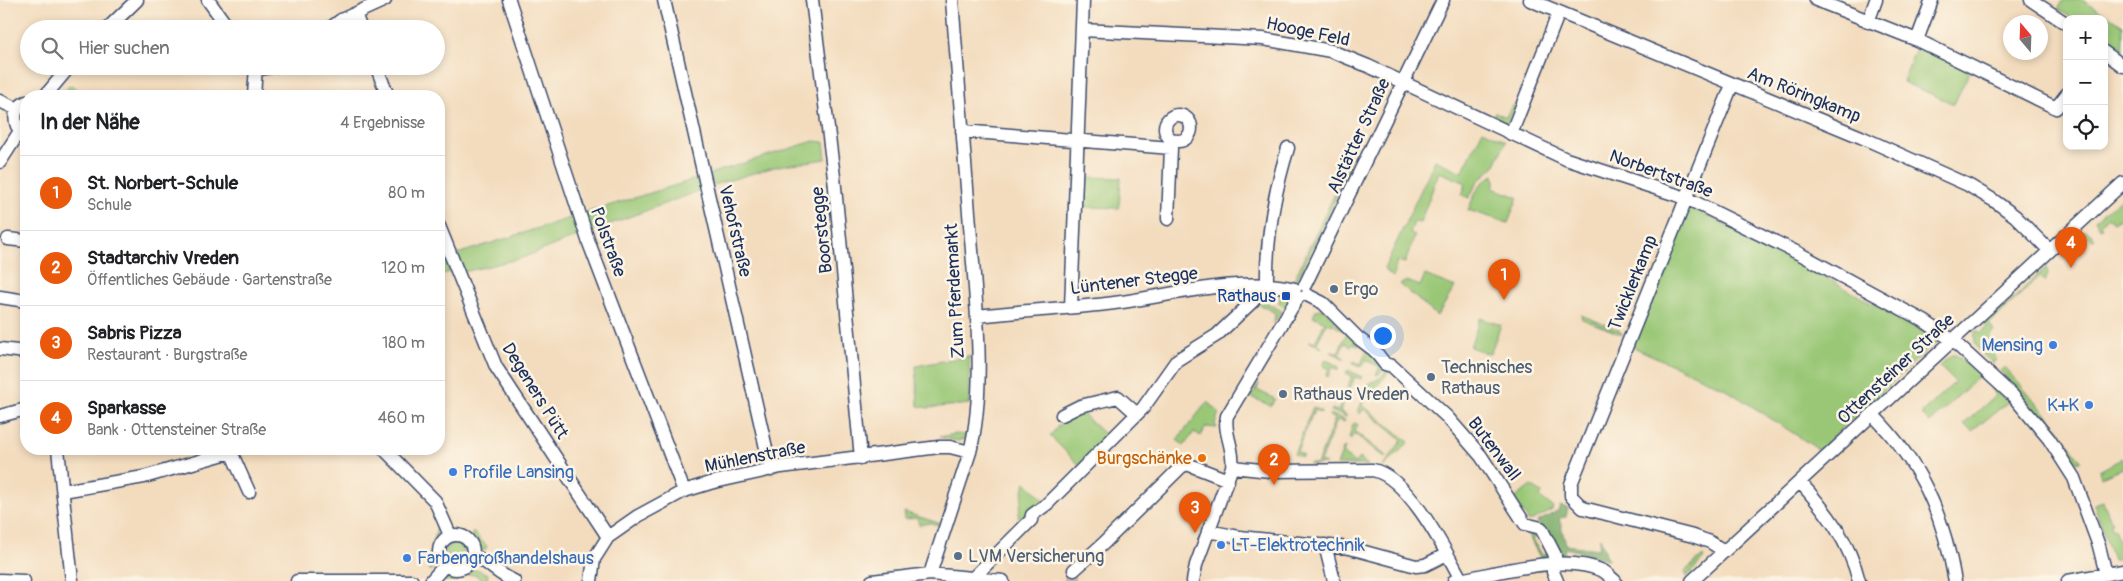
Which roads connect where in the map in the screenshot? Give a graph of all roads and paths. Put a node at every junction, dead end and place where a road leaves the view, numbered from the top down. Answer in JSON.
{"nodes":[{"id":1,"x":137,"y":0,"type":"edge"},
{"id":2,"x":208,"y":0,"type":"edge"},
{"id":3,"x":385,"y":0,"type":"edge"},
{"id":4,"x":510,"y":0,"type":"edge"},
{"id":5,"x":664,"y":0,"type":"edge"},
{"id":6,"x":812,"y":0,"type":"edge"},
{"id":7,"x":952,"y":0,"type":"edge"},
{"id":8,"x":1083,"y":0,"type":"edge"},
{"id":9,"x":1443,"y":0,"type":"edge"},
{"id":10,"x":1530,"y":0,"type":"edge"},
{"id":11,"x":1876,"y":0,"type":"edge"},
{"id":12,"x":1932,"y":0,"type":"edge"},
{"id":13,"x":2031,"y":0,"type":"edge"},
{"id":14,"x":1823,"y":1,"type":"edge"},
{"id":15,"x":1559,"y":12,"type":"junction"},
{"id":16,"x":355,"y":14,"type":"junction"},
{"id":17,"x":116,"y":20,"type":"edge"},
{"id":18,"x":222,"y":20,"type":"edge"},
{"id":19,"x":345,"y":20,"type":"edge"},
{"id":20,"x":357,"y":20,"type":"edge"},
{"id":21,"x":2063,"y":21,"type":"edge"},
{"id":22,"x":1868,"y":22,"type":"junction"},
{"id":23,"x":1082,"y":30,"type":"junction"},
{"id":24,"x":1917,"y":40,"type":"junction"},
{"id":25,"x":2108,"y":55,"type":"edge"},
{"id":26,"x":2123,"y":66,"type":"edge"},
{"id":27,"x":62,"y":75,"type":"edge"},
{"id":28,"x":254,"y":75,"type":"edge"},
{"id":29,"x":380,"y":75,"type":"edge"},
{"id":30,"x":1403,"y":82,"type":"junction"},
{"id":31,"x":1732,"y":85,"type":"junction"},
{"id":32,"x":50,"y":90,"type":"edge"},
{"id":33,"x":254,"y":90,"type":"edge"},
{"id":34,"x":386,"y":90,"type":"edge"},
{"id":35,"x":2063,"y":99,"type":"edge"},
{"id":36,"x":0,"y":100,"type":"edge"},
{"id":37,"x":20,"y":106,"type":"edge"},
{"id":38,"x":20,"y":108,"type":"edge"},
{"id":39,"x":20,"y":128,"type":"edge"},
{"id":40,"x":962,"y":131,"type":"junction"},
{"id":41,"x":1512,"y":134,"type":"junction"},
{"id":42,"x":20,"y":136,"type":"edge"},
{"id":43,"x":1077,"y":142,"type":"junction"},
{"id":44,"x":1288,"y":148,"type":"dead end"},
{"id":45,"x":0,"y":162,"type":"edge"},
{"id":46,"x":2123,"y":183,"type":"edge"},
{"id":47,"x":1686,"y":198,"type":"junction"},
{"id":48,"x":1168,"y":219,"type":"dead end"},
{"id":49,"x":8,"y":239,"type":"dead end"},
{"id":50,"x":20,"y":241,"type":"edge"},
{"id":51,"x":445,"y":241,"type":"edge"},
{"id":52,"x":2049,"y":250,"type":"junction"},
{"id":53,"x":1264,"y":285,"type":"junction"},
{"id":54,"x":1301,"y":292,"type":"junction"},
{"id":55,"x":0,"y":297,"type":"edge"},
{"id":56,"x":20,"y":300,"type":"edge"},
{"id":57,"x":1071,"y":307,"type":"junction"},
{"id":58,"x":977,"y":316,"type":"junction"},
{"id":59,"x":1952,"y":340,"type":"junction"},
{"id":60,"x":0,"y":349,"type":"edge"},
{"id":61,"x":20,"y":351,"type":"edge"},
{"id":62,"x":20,"y":411,"type":"edge"},
{"id":63,"x":1137,"y":414,"type":"junction"},
{"id":64,"x":1062,"y":415,"type":"dead end"},
{"id":65,"x":1874,"y":415,"type":"junction"},
{"id":66,"x":0,"y":416,"type":"edge"},
{"id":67,"x":970,"y":452,"type":"junction"},
{"id":68,"x":59,"y":455,"type":"edge"},
{"id":69,"x":214,"y":455,"type":"edge"},
{"id":70,"x":232,"y":455,"type":"edge"},
{"id":71,"x":390,"y":455,"type":"edge"},
{"id":72,"x":861,"y":458,"type":"junction"},
{"id":73,"x":1232,"y":467,"type":"junction"},
{"id":74,"x":771,"y":470,"type":"junction"},
{"id":75,"x":1228,"y":480,"type":"junction"},
{"id":76,"x":1800,"y":482,"type":"junction"},
{"id":77,"x":63,"y":491,"type":"junction"},
{"id":78,"x":684,"y":491,"type":"junction"},
{"id":79,"x":249,"y":492,"type":"dead end"},
{"id":80,"x":1208,"y":531,"type":"junction"},
{"id":81,"x":450,"y":535,"type":"junction"},
{"id":82,"x":608,"y":537,"type":"junction"},
{"id":83,"x":1324,"y":545,"type":"junction"},
{"id":84,"x":1724,"y":551,"type":"junction"},
{"id":85,"x":1447,"y":554,"type":"junction"},
{"id":86,"x":472,"y":555,"type":"junction"},
{"id":87,"x":1554,"y":564,"type":"junction"},
{"id":88,"x":445,"y":565,"type":"junction"},
{"id":89,"x":1074,"y":570,"type":"dead end"},
{"id":90,"x":2123,"y":571,"type":"edge"},
{"id":91,"x":930,"y":574,"type":"junction"},
{"id":92,"x":2106,"y":574,"type":"junction"},
{"id":93,"x":972,"y":579,"type":"edge"},
{"id":94,"x":0,"y":580,"type":"edge"},
{"id":95,"x":24,"y":581,"type":"edge"},
{"id":96,"x":72,"y":581,"type":"edge"},
{"id":97,"x":297,"y":581,"type":"edge"},
{"id":98,"x":412,"y":581,"type":"edge"},
{"id":99,"x":431,"y":581,"type":"edge"},
{"id":100,"x":514,"y":581,"type":"edge"},
{"id":101,"x":591,"y":581,"type":"edge"},
{"id":102,"x":872,"y":581,"type":"edge"},
{"id":103,"x":1003,"y":581,"type":"edge"},
{"id":104,"x":1193,"y":581,"type":"edge"},
{"id":105,"x":1334,"y":581,"type":"edge"},
{"id":106,"x":1459,"y":581,"type":"edge"},
{"id":107,"x":1557,"y":581,"type":"edge"},
{"id":108,"x":1615,"y":581,"type":"edge"},
{"id":109,"x":1692,"y":581,"type":"edge"},
{"id":110,"x":1859,"y":581,"type":"edge"},
{"id":111,"x":1955,"y":581,"type":"edge"},
{"id":112,"x":2068,"y":581,"type":"edge"}],
"edges":[{"from":1,"to":17,"type":"street"},
{"from":2,"to":18,"type":"street"},
{"from":3,"to":16,"type":"street"},
{"from":4,"to":78,"type":"street","name":"Polstraße"},
{"from":5,"to":74,"type":"street","name":"Vehofstraße"},
{"from":6,"to":72,"type":"street","name":"Boorstegge"},
{"from":7,"to":40,"type":"street","name":"Zum Pferdemarkt"},
{"from":8,"to":23,"type":"street"},
{"from":9,"to":30,"type":"street","name":"Alstätter Straße"},
{"from":10,"to":15,"type":"street","name":"Am Röringkamp"},
{"from":11,"to":22,"type":"street"},
{"from":12,"to":24,"type":"street"},
{"from":13,"to":21,"type":"street"},
{"from":14,"to":22,"type":"street"},
{"from":15,"to":31,"type":"street","name":"Am Röringkamp"},
{"from":15,"to":41,"type":"street"},
{"from":16,"to":19,"type":"street"},
{"from":16,"to":20,"type":"street"},
{"from":22,"to":24,"type":"street"},
{"from":23,"to":30,"type":"street","name":"Hooge Feld"},
{"from":23,"to":43,"type":"street"},
{"from":24,"to":35,"type":"street"},
{"from":25,"to":26,"type":"street"},
{"from":27,"to":32,"type":"street"},
{"from":28,"to":33,"type":"street"},
{"from":29,"to":34,"type":"street"},
{"from":30,"to":41,"type":"street","name":"Norbertstraße"},
{"from":30,"to":54,"type":"street","name":"Alstätter Straße"},
{"from":31,"to":47,"type":"street","name":"Twicklerkamp"},
{"from":31,"to":52,"type":"street","name":"Am Röringkamp"},
{"from":36,"to":37,"type":"street"},
{"from":38,"to":39,"type":"street"},
{"from":40,"to":43,"type":"street"},
{"from":40,"to":58,"type":"street","name":"Zum Pferdemarkt"},
{"from":41,"to":47,"type":"street","name":"Norbertstraße"},
{"from":42,"to":45,"type":"street"},
{"from":43,"to":48,"type":"street"},
{"from":43,"to":57,"type":"street"},
{"from":44,"to":53,"type":"street"},
{"from":46,"to":52,"type":"street","name":"Ottensteiner Straße"},
{"from":47,"to":59,"type":"street","name":"Norbertstraße"},
{"from":47,"to":84,"type":"street","name":"Twicklerkamp"},
{"from":49,"to":50,"type":"street"},
{"from":51,"to":82,"type":"street","name":"Degeners Pütt"},
{"from":52,"to":59,"type":"street","name":"Ottensteiner Straße"},
{"from":53,"to":54,"type":"street","name":"Lüntener Stegge"},
{"from":53,"to":57,"type":"street","name":"Lüntener Stegge"},
{"from":53,"to":63,"type":"street"},
{"from":54,"to":73,"type":"street","name":"Alstätter Straße"},
{"from":54,"to":87,"type":"street","name":"Butenwall"},
{"from":55,"to":56,"type":"street"},
{"from":57,"to":58,"type":"street","name":"Lüntener Stegge"},
{"from":58,"to":67,"type":"street","name":"Zum Pferdemarkt"},
{"from":59,"to":65,"type":"street","name":"Ottensteiner Straße"},
{"from":59,"to":92,"type":"street","name":"Norbertstraße"},
{"from":60,"to":61,"type":"street"},
{"from":62,"to":66,"type":"street"},
{"from":63,"to":64,"type":"street"},
{"from":63,"to":93,"type":"street"},
{"from":65,"to":76,"type":"street","name":"Ottensteiner Straße"},
{"from":65,"to":111,"type":"street"},
{"from":67,"to":72,"type":"street","name":"Mühlenstraße"},
{"from":67,"to":91,"type":"street","name":"Zum Pferdemarkt"},
{"from":68,"to":77,"type":"street"},
{"from":69,"to":77,"type":"street"},
{"from":70,"to":79,"type":"street"},
{"from":71,"to":81,"type":"street"},
{"from":72,"to":74,"type":"street","name":"Mühlenstraße"},
{"from":73,"to":75,"type":"street"},
{"from":73,"to":85,"type":"street"},
{"from":74,"to":78,"type":"street","name":"Mühlenstraße"},
{"from":75,"to":80,"type":"street"},
{"from":75,"to":89,"type":"street"},
{"from":76,"to":84,"type":"street","name":"Ottensteiner Straße"},
{"from":76,"to":110,"type":"street"},
{"from":77,"to":96,"type":"street"},
{"from":78,"to":82,"type":"street","name":"Mühlenstraße"},
{"from":80,"to":83,"type":"street"},
{"from":80,"to":104,"type":"street"},
{"from":81,"to":86,"type":"street"},
{"from":81,"to":88,"type":"street"},
{"from":82,"to":101,"type":"street","name":"Mühlenstraße"},
{"from":83,"to":85,"type":"street"},
{"from":83,"to":105,"type":"street"},
{"from":84,"to":109,"type":"street","name":"Ottensteiner Straße"},
{"from":85,"to":106,"type":"street"},
{"from":86,"to":88,"type":"street"},
{"from":86,"to":100,"type":"street"},
{"from":87,"to":106,"type":"street"},
{"from":87,"to":107,"type":"street","name":"Butenwall"},
{"from":87,"to":108,"type":"street"},
{"from":88,"to":99,"type":"street"},
{"from":90,"to":92,"type":"street"},
{"from":91,"to":93,"type":"street"},
{"from":91,"to":102,"type":"street"},
{"from":92,"to":112,"type":"street"},
{"from":93,"to":103,"type":"street"},
{"from":94,"to":95,"type":"street"},
{"from":97,"to":98,"type":"street"}]}
